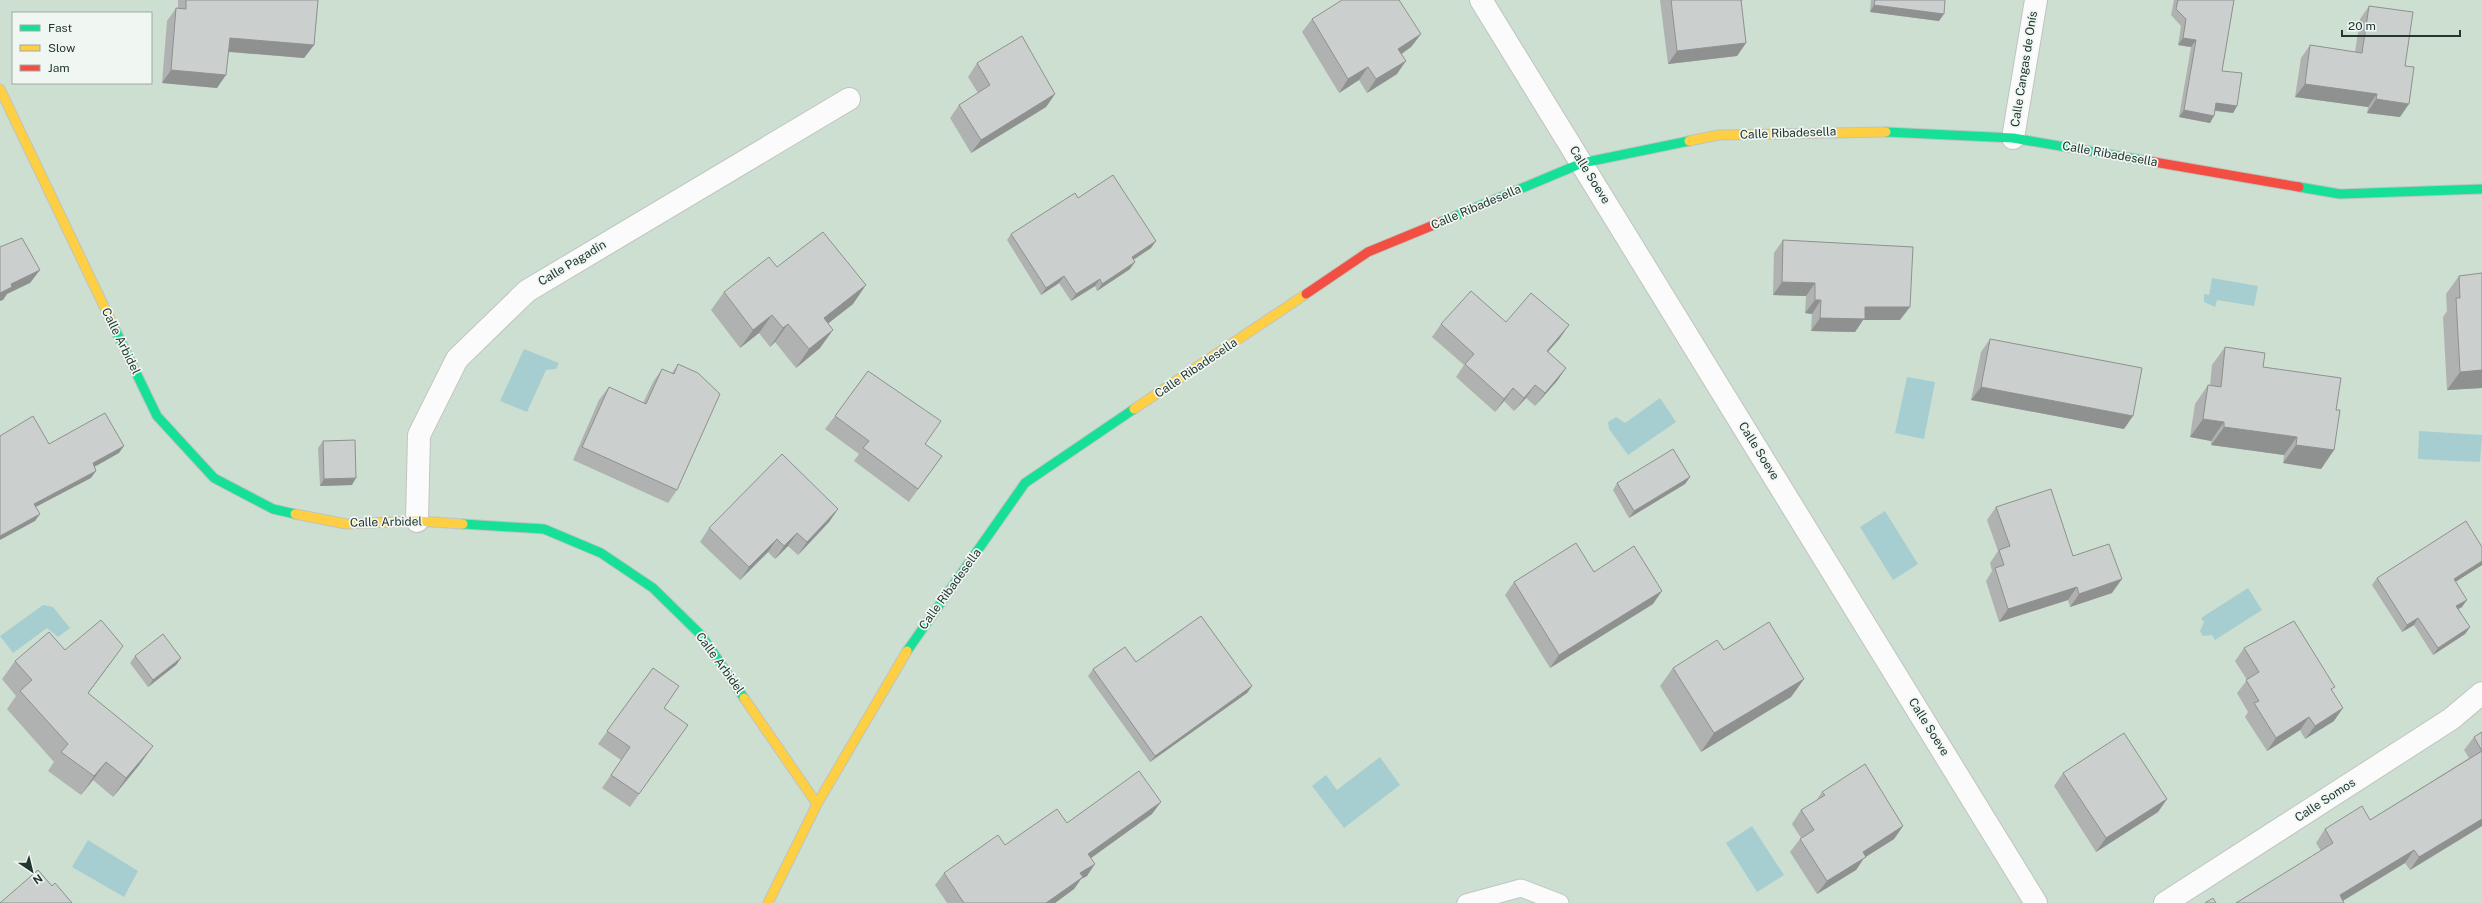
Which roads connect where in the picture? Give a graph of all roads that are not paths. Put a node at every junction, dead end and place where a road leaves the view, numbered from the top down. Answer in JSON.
{"nodes":[{"id":1,"x":1481,"y":0,"type":"edge"},
{"id":2,"x":2036,"y":0,"type":"edge"},
{"id":3,"x":0,"y":89,"type":"edge"},
{"id":4,"x":849,"y":99,"type":"dead end"},
{"id":5,"x":2013,"y":138,"type":"junction"},
{"id":6,"x":1582,"y":163,"type":"junction"},
{"id":7,"x":2482,"y":189,"type":"edge"},
{"id":8,"x":417,"y":521,"type":"junction"},
{"id":9,"x":2482,"y":693,"type":"edge"},
{"id":10,"x":818,"y":804,"type":"junction"},
{"id":11,"x":768,"y":903,"type":"edge"},
{"id":12,"x":1466,"y":903,"type":"edge"},
{"id":13,"x":1560,"y":903,"type":"edge"},
{"id":14,"x":2036,"y":903,"type":"edge"},
{"id":15,"x":2165,"y":903,"type":"edge"}],
"edges":[{"from":1,"to":6,"type":"street","name":"Calle Soeve"},
{"from":2,"to":5,"type":"street","name":"Calle Cangas de Onís"},
{"from":3,"to":8,"type":"street","name":"Calle Arbidel"},
{"from":4,"to":8,"type":"street","name":"Calle Pagadín"},
{"from":5,"to":6,"type":"street","name":"Calle Ribadesella"},
{"from":5,"to":7,"type":"street","name":"Calle Ribadesella"},
{"from":6,"to":10,"type":"street","name":"Calle Ribadesella"},
{"from":6,"to":14,"type":"street","name":"Calle Soeve"},
{"from":8,"to":10,"type":"street","name":"Calle Arbidel"},
{"from":9,"to":15,"type":"street","name":"Calle Somos"},
{"from":10,"to":11,"type":"street","name":"Calle Ribadesella"},
{"from":12,"to":13,"type":"lane"}]}
